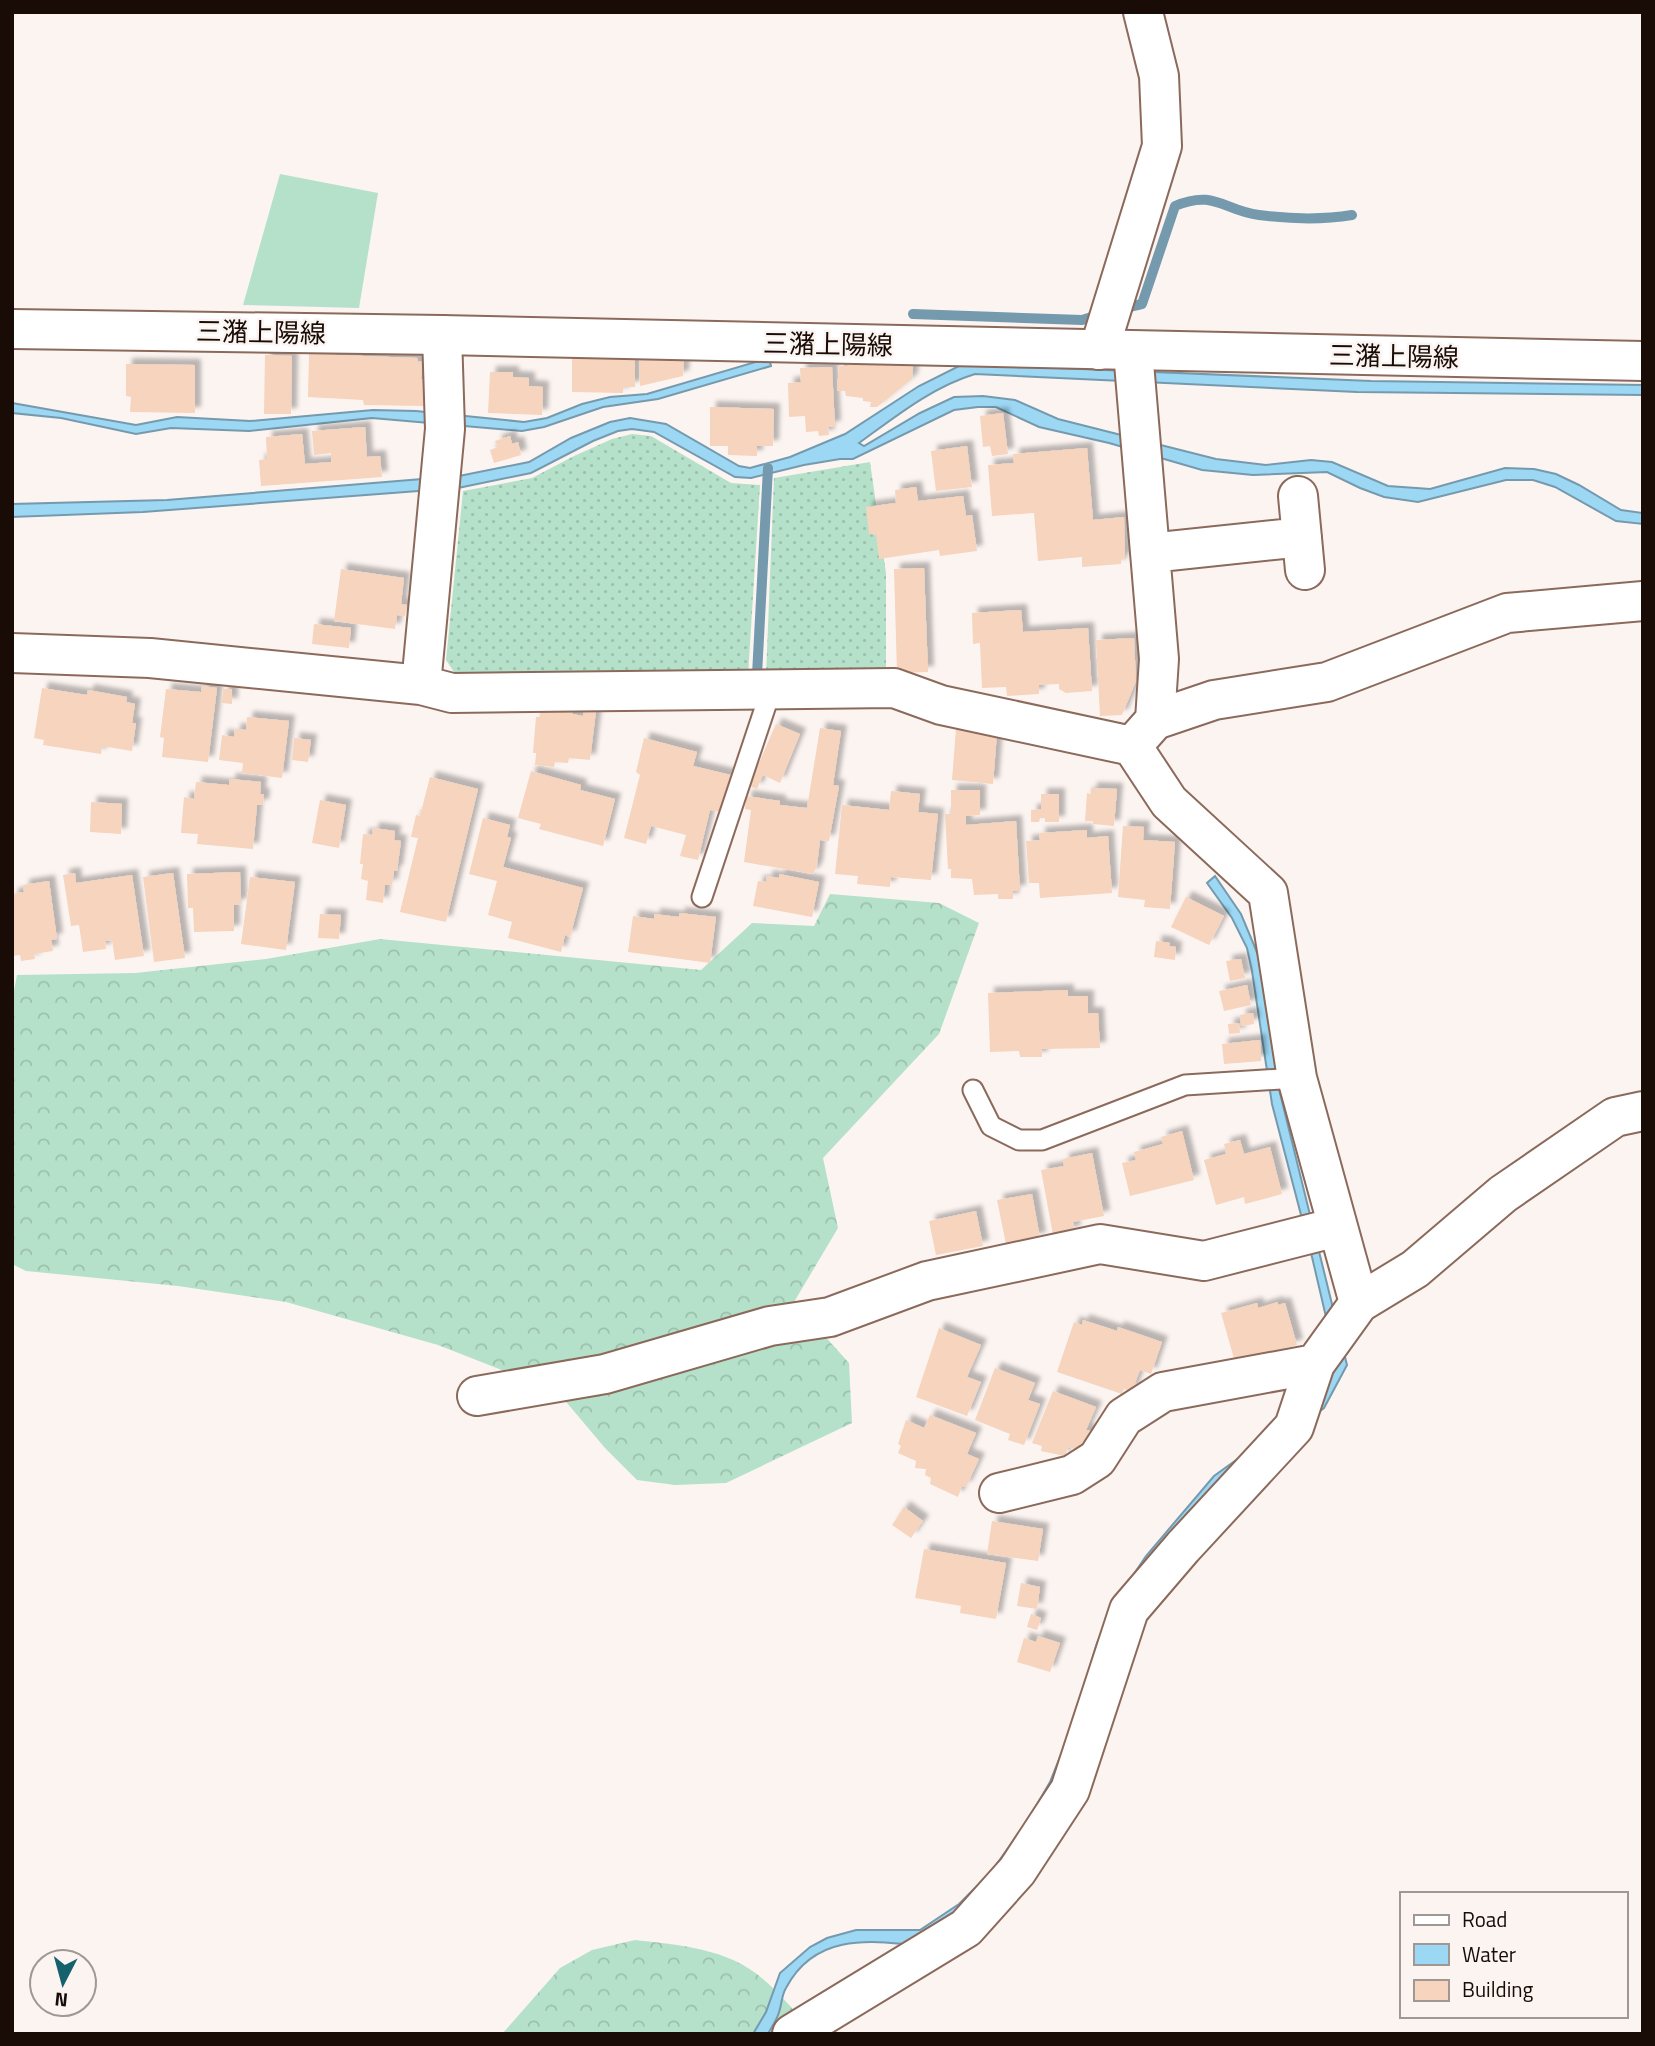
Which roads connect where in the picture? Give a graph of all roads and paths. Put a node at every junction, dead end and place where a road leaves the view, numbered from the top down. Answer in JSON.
{"nodes":[{"id":1,"x":1143,"y":12,"type":"edge"},
{"id":2,"x":12,"y":328,"type":"edge"},
{"id":3,"x":442,"y":335,"type":"junction"},
{"id":4,"x":1123,"y":358,"type":"junction"},
{"id":5,"x":1643,"y":361,"type":"edge"},
{"id":6,"x":1298,"y":496,"type":"dead end"},
{"id":7,"x":1150,"y":553,"type":"junction"},
{"id":8,"x":1643,"y":601,"type":"edge"},
{"id":9,"x":12,"y":653,"type":"edge"},
{"id":10,"x":421,"y":685,"type":"junction"},
{"id":11,"x":771,"y":690,"type":"junction"},
{"id":12,"x":1144,"y":733,"type":"junction"},
{"id":13,"x":702,"y":897,"type":"dead end"},
{"id":14,"x":1281,"y":1079,"type":"junction"},
{"id":15,"x":973,"y":1090,"type":"dead end"},
{"id":16,"x":1643,"y":1111,"type":"edge"},
{"id":17,"x":1320,"y":1231,"type":"junction"},
{"id":18,"x":1336,"y":1335,"type":"junction"},
{"id":19,"x":477,"y":1396,"type":"dead end"},
{"id":20,"x":999,"y":1493,"type":"dead end"},
{"id":21,"x":792,"y":2034,"type":"edge"}],
"edges":[{"from":1,"to":4,"type":"street"},
{"from":2,"to":3,"type":"street","name":"三潴上陽線"},
{"from":3,"to":4,"type":"street","name":"三潴上陽線"},
{"from":3,"to":10,"type":"street"},
{"from":4,"to":5,"type":"street","name":"三潴上陽線"},
{"from":4,"to":7,"type":"street"},
{"from":6,"to":7,"type":"street"},
{"from":7,"to":12,"type":"street"},
{"from":8,"to":12,"type":"street"},
{"from":9,"to":10,"type":"street"},
{"from":10,"to":11,"type":"street"},
{"from":11,"to":12,"type":"street"},
{"from":11,"to":13,"type":"lane"},
{"from":12,"to":14,"type":"street"},
{"from":14,"to":15,"type":"lane"},
{"from":14,"to":17,"type":"street"},
{"from":16,"to":18,"type":"street"},
{"from":17,"to":18,"type":"street"},
{"from":17,"to":19,"type":"street"},
{"from":18,"to":20,"type":"street"},
{"from":18,"to":21,"type":"street"}]}
